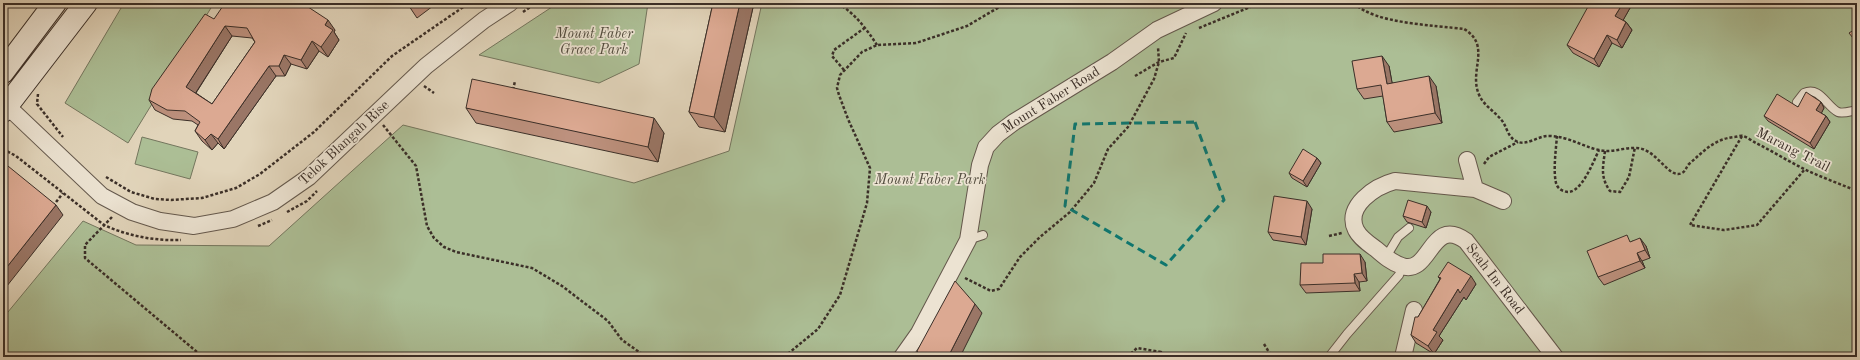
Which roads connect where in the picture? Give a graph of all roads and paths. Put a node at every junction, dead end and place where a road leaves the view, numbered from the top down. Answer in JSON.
{"nodes":[{"id":1,"x":55,"y":3,"type":"edge"},
{"id":2,"x":86,"y":3,"type":"edge"},
{"id":3,"x":469,"y":3,"type":"edge"},
{"id":4,"x":510,"y":3,"type":"edge"},
{"id":5,"x":838,"y":3,"type":"edge"},
{"id":6,"x":1006,"y":3,"type":"edge"},
{"id":7,"x":1214,"y":3,"type":"edge"},
{"id":8,"x":1260,"y":3,"type":"edge"},
{"id":9,"x":1354,"y":3,"type":"edge"},
{"id":10,"x":866,"y":27,"type":"junction"},
{"id":11,"x":877,"y":45,"type":"junction"},
{"id":12,"x":1159,"y":62,"type":"junction"},
{"id":13,"x":844,"y":70,"type":"junction"},
{"id":14,"x":3,"y":72,"type":"edge"},
{"id":15,"x":1135,"y":76,"type":"dead end"},
{"id":16,"x":515,"y":81,"type":"dead end"},
{"id":17,"x":420,"y":83,"type":"dead end"},
{"id":18,"x":434,"y":93,"type":"dead end"},
{"id":19,"x":512,"y":96,"type":"edge"},
{"id":20,"x":1797,"y":102,"type":"dead end"},
{"id":21,"x":37,"y":104,"type":"dead end"},
{"id":22,"x":5,"y":107,"type":"edge"},
{"id":23,"x":1857,"y":110,"type":"edge"},
{"id":24,"x":382,"y":123,"type":"dead end"},
{"id":25,"x":1557,"y":136,"type":"junction"},
{"id":26,"x":1743,"y":136,"type":"junction"},
{"id":27,"x":65,"y":140,"type":"dead end"},
{"id":28,"x":1518,"y":142,"type":"junction"},
{"id":29,"x":1635,"y":148,"type":"junction"},
{"id":30,"x":3,"y":149,"type":"edge"},
{"id":31,"x":1599,"y":150,"type":"junction"},
{"id":32,"x":1605,"y":151,"type":"junction"},
{"id":33,"x":1467,"y":160,"type":"dead end"},
{"id":34,"x":1805,"y":169,"type":"junction"},
{"id":35,"x":101,"y":173,"type":"dead end"},
{"id":36,"x":1473,"y":184,"type":"junction"},
{"id":37,"x":1857,"y":191,"type":"edge"},
{"id":38,"x":63,"y":193,"type":"junction"},
{"id":39,"x":1503,"y":202,"type":"dead end"},
{"id":40,"x":53,"y":206,"type":"edge"},
{"id":41,"x":1409,"y":228,"type":"dead end"},
{"id":42,"x":1349,"y":231,"type":"dead end"},
{"id":43,"x":1329,"y":236,"type":"dead end"},
{"id":44,"x":1386,"y":258,"type":"junction"},
{"id":45,"x":1402,"y":267,"type":"junction"},
{"id":46,"x":961,"y":276,"type":"dead end"},
{"id":47,"x":1414,"y":310,"type":"dead end"},
{"id":48,"x":1264,"y":344,"type":"dead end"},
{"id":49,"x":203,"y":357,"type":"edge"},
{"id":50,"x":652,"y":357,"type":"edge"},
{"id":51,"x":784,"y":357,"type":"edge"},
{"id":52,"x":902,"y":357,"type":"edge"},
{"id":53,"x":1127,"y":357,"type":"edge"},
{"id":54,"x":1162,"y":357,"type":"edge"},
{"id":55,"x":1272,"y":357,"type":"edge"},
{"id":56,"x":1329,"y":357,"type":"edge"},
{"id":57,"x":1403,"y":357,"type":"edge"},
{"id":58,"x":1555,"y":357,"type":"edge"}],
"edges":[{"from":1,"to":14,"type":"main road"},
{"from":2,"to":22,"type":"main road"},
{"from":3,"to":35,"type":"path"},
{"from":4,"to":22,"type":"street","name":"Telok Blangah Rise"},
{"from":5,"to":10,"type":"path"},
{"from":6,"to":11,"type":"path"},
{"from":7,"to":52,"type":"street","name":"Mount Faber Road"},
{"from":8,"to":12,"type":"path"},
{"from":9,"to":28,"type":"path"},
{"from":10,"to":11,"type":"path"},
{"from":10,"to":13,"type":"path"},
{"from":11,"to":13,"type":"path"},
{"from":12,"to":15,"type":"path"},
{"from":12,"to":46,"type":"path"},
{"from":13,"to":51,"type":"path"},
{"from":16,"to":19,"type":"path"},
{"from":17,"to":18,"type":"path"},
{"from":20,"to":23,"type":"lane"},
{"from":21,"to":27,"type":"path"},
{"from":24,"to":50,"type":"path"},
{"from":25,"to":28,"type":"path","name":"Marang Trail"},
{"from":25,"to":31,"type":"path","name":"Marang Trail"},
{"from":25,"to":31,"type":"path"},
{"from":26,"to":29,"type":"path","name":"Marang Trail"},
{"from":26,"to":34,"type":"path","name":"Marang Trail"},
{"from":26,"to":34,"type":"path"},
{"from":28,"to":36,"type":"path","name":"Marang Trail"},
{"from":29,"to":32,"type":"path","name":"Marang Trail"},
{"from":29,"to":32,"type":"path"},
{"from":30,"to":38,"type":"path"},
{"from":31,"to":32,"type":"path","name":"Marang Trail"},
{"from":33,"to":36,"type":"street"},
{"from":34,"to":37,"type":"path","name":"Marang Trail"},
{"from":36,"to":39,"type":"street"},
{"from":36,"to":44,"type":"street"},
{"from":38,"to":40,"type":"path"},
{"from":38,"to":49,"type":"path"},
{"from":41,"to":44,"type":"lane"},
{"from":42,"to":43,"type":"path"},
{"from":44,"to":45,"type":"street"},
{"from":45,"to":56,"type":"lane"},
{"from":45,"to":58,"type":"street","name":"Seah Im Road"},
{"from":47,"to":57,"type":"street"},
{"from":48,"to":55,"type":"path"},
{"from":53,"to":54,"type":"path"}]}
